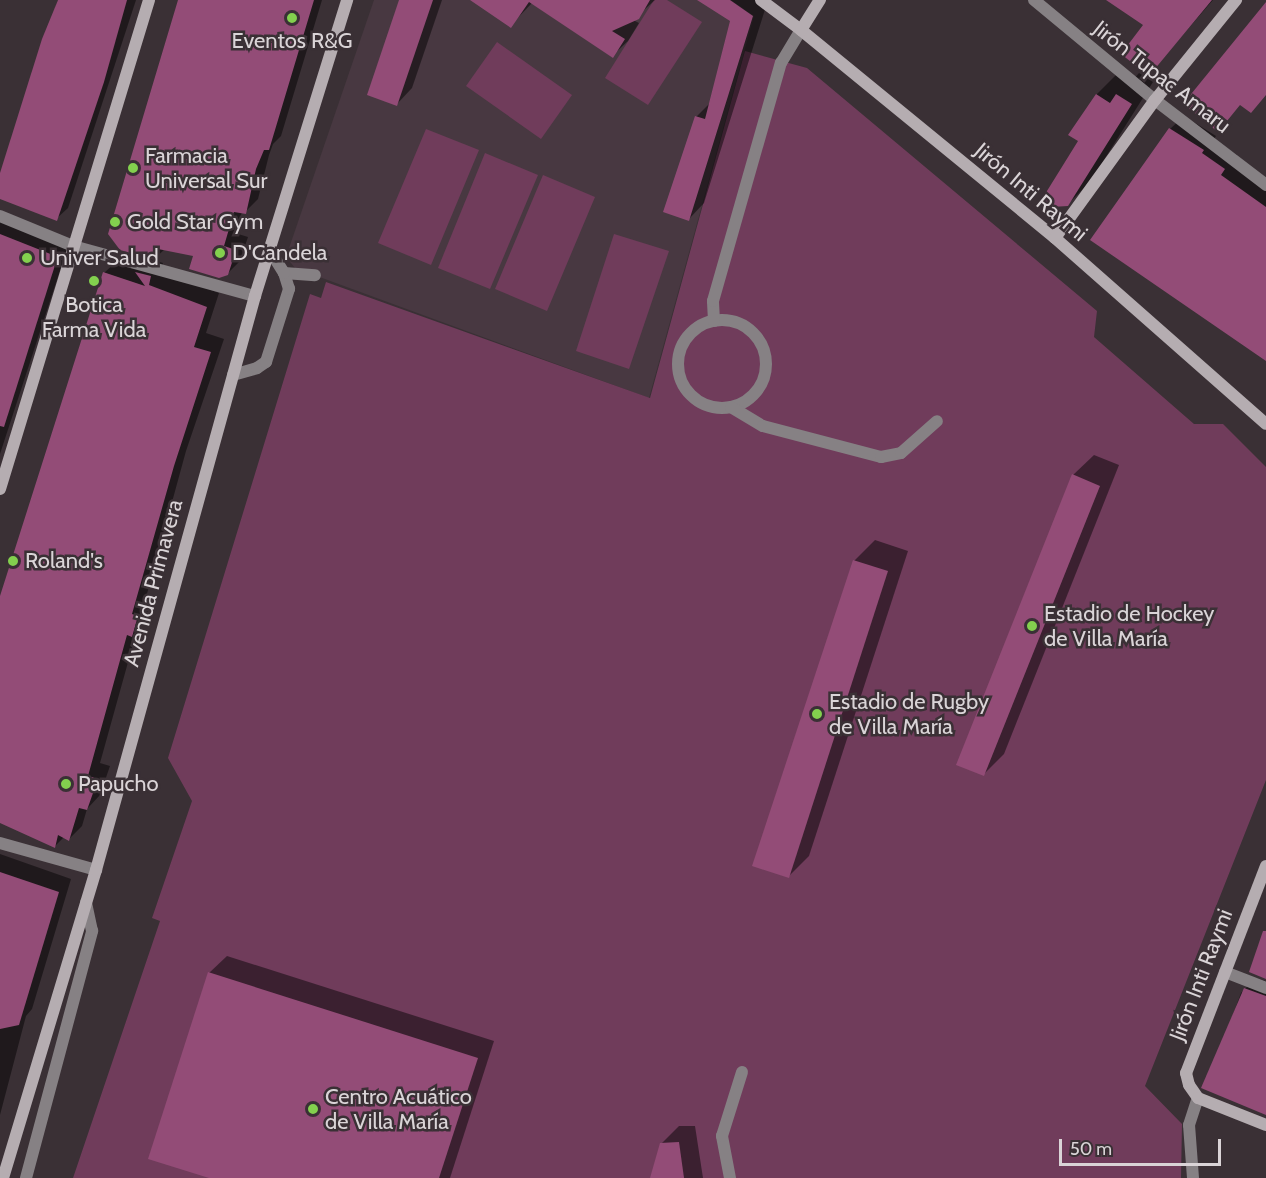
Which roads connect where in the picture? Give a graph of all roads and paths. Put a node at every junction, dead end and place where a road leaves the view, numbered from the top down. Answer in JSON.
{"nodes":[{"id":1,"x":149,"y":0,"type":"edge"},
{"id":2,"x":347,"y":0,"type":"edge"},
{"id":3,"x":761,"y":0,"type":"edge"},
{"id":4,"x":820,"y":0,"type":"edge"},
{"id":5,"x":1034,"y":0,"type":"edge"},
{"id":6,"x":1236,"y":0,"type":"edge"},
{"id":7,"x":801,"y":30,"type":"junction"},
{"id":8,"x":1155,"y":100,"type":"junction"},
{"id":9,"x":1266,"y":185,"type":"edge"},
{"id":10,"x":0,"y":216,"type":"edge"},
{"id":11,"x":1054,"y":238,"type":"junction"},
{"id":12,"x":73,"y":246,"type":"junction"},
{"id":13,"x":269,"y":249,"type":"junction"},
{"id":14,"x":284,"y":273,"type":"junction"},
{"id":15,"x":315,"y":275,"type":"dead end"},
{"id":16,"x":255,"y":296,"type":"junction"},
{"id":17,"x":714,"y":321,"type":"junction"},
{"id":18,"x":232,"y":375,"type":"junction"},
{"id":19,"x":731,"y":407,"type":"junction"},
{"id":20,"x":937,"y":421,"type":"dead end"},
{"id":21,"x":1266,"y":424,"type":"edge"},
{"id":22,"x":0,"y":489,"type":"edge"},
{"id":23,"x":0,"y":843,"type":"edge"},
{"id":24,"x":1266,"y":866,"type":"edge"},
{"id":25,"x":96,"y":870,"type":"junction"},
{"id":26,"x":86,"y":903,"type":"junction"},
{"id":27,"x":1225,"y":972,"type":"junction"},
{"id":28,"x":1266,"y":988,"type":"edge"},
{"id":29,"x":742,"y":1072,"type":"dead end"},
{"id":30,"x":1198,"y":1098,"type":"junction"},
{"id":31,"x":1266,"y":1125,"type":"edge"},
{"id":32,"x":3,"y":1178,"type":"edge"},
{"id":33,"x":26,"y":1178,"type":"edge"},
{"id":34,"x":730,"y":1178,"type":"edge"},
{"id":35,"x":1193,"y":1178,"type":"edge"}],
"edges":[{"from":1,"to":12,"type":"street"},
{"from":2,"to":13,"type":"street","name":"Avenida Primavera"},
{"from":3,"to":7,"type":"street","name":"Jirón Inti Raymi"},
{"from":4,"to":7,"type":"street"},
{"from":5,"to":8,"type":"street","name":"Jirón Tupac Amaru"},
{"from":6,"to":8,"type":"street"},
{"from":7,"to":11,"type":"street","name":"Jirón Inti Raymi"},
{"from":7,"to":17,"type":"street"},
{"from":8,"to":9,"type":"street","name":"Jirón Tupac Amaru"},
{"from":8,"to":11,"type":"street"},
{"from":10,"to":12,"type":"street"},
{"from":11,"to":21,"type":"street","name":"Jirón Inti Raymi"},
{"from":12,"to":16,"type":"street"},
{"from":12,"to":22,"type":"street"},
{"from":13,"to":14,"type":"street"},
{"from":13,"to":16,"type":"street","name":"Avenida Primavera"},
{"from":14,"to":15,"type":"street"},
{"from":14,"to":18,"type":"street"},
{"from":16,"to":18,"type":"street","name":"Avenida Primavera"},
{"from":17,"to":19,"type":"street"},
{"from":17,"to":19,"type":"street"},
{"from":18,"to":25,"type":"street","name":"Avenida Primavera"},
{"from":19,"to":20,"type":"street"},
{"from":23,"to":25,"type":"street"},
{"from":24,"to":27,"type":"street","name":"Jirón Inti Raymi"},
{"from":25,"to":26,"type":"street","name":"Avenida Primavera"},
{"from":26,"to":32,"type":"street","name":"Avenida Primavera"},
{"from":26,"to":33,"type":"street"},
{"from":27,"to":28,"type":"street"},
{"from":27,"to":30,"type":"street","name":"Jirón Inti Raymi"},
{"from":29,"to":34,"type":"street"},
{"from":30,"to":31,"type":"street"},
{"from":30,"to":35,"type":"street"}]}
